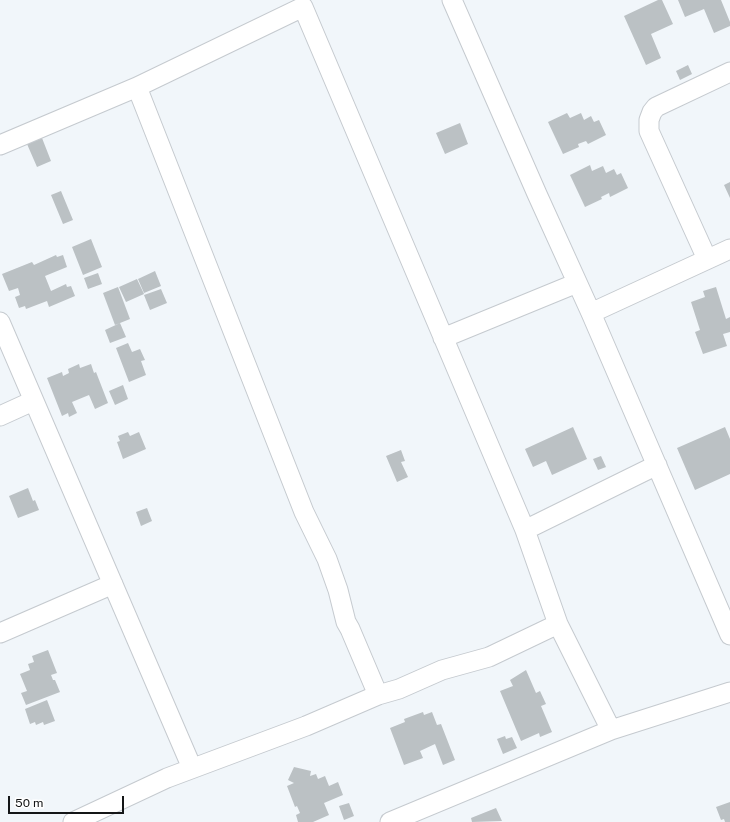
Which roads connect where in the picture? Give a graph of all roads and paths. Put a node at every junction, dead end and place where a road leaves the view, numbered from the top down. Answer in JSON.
{"nodes":[{"id":1,"x":452,"y":0,"type":"edge"},
{"id":2,"x":730,"y":72,"type":"edge"},
{"id":3,"x":137,"y":87,"type":"junction"},
{"id":4,"x":0,"y":145,"type":"edge"},
{"id":5,"x":730,"y":249,"type":"edge"},
{"id":6,"x":707,"y":259,"type":"junction"},
{"id":7,"x":577,"y":283,"type":"junction"},
{"id":8,"x":591,"y":313,"type":"junction"},
{"id":9,"x":0,"y":322,"type":"edge"},
{"id":10,"x":443,"y":338,"type":"junction"},
{"id":11,"x":33,"y":401,"type":"junction"},
{"id":12,"x":0,"y":416,"type":"edge"},
{"id":13,"x":657,"y":465,"type":"junction"},
{"id":14,"x":524,"y":530,"type":"junction"},
{"id":15,"x":113,"y":584,"type":"junction"},
{"id":16,"x":558,"y":624,"type":"junction"},
{"id":17,"x":0,"y":633,"type":"edge"},
{"id":18,"x":730,"y":635,"type":"edge"},
{"id":19,"x":730,"y":692,"type":"edge"},
{"id":20,"x":378,"y":695,"type":"junction"},
{"id":21,"x":611,"y":730,"type":"junction"},
{"id":22,"x":192,"y":768,"type":"junction"},
{"id":23,"x":75,"y":822,"type":"edge"},
{"id":24,"x":390,"y":822,"type":"edge"}],
"edges":[{"from":1,"to":7,"type":"street"},
{"from":2,"to":6,"type":"street"},
{"from":3,"to":4,"type":"street"},
{"from":3,"to":10,"type":"street"},
{"from":3,"to":20,"type":"street"},
{"from":5,"to":6,"type":"street"},
{"from":6,"to":8,"type":"street"},
{"from":7,"to":8,"type":"street"},
{"from":7,"to":10,"type":"street"},
{"from":8,"to":13,"type":"street"},
{"from":9,"to":11,"type":"street"},
{"from":10,"to":14,"type":"street"},
{"from":11,"to":12,"type":"street"},
{"from":11,"to":15,"type":"street"},
{"from":13,"to":14,"type":"street"},
{"from":13,"to":18,"type":"street"},
{"from":14,"to":16,"type":"street"},
{"from":15,"to":17,"type":"street"},
{"from":15,"to":22,"type":"street"},
{"from":16,"to":20,"type":"street"},
{"from":16,"to":21,"type":"street"},
{"from":19,"to":21,"type":"street"},
{"from":20,"to":22,"type":"street"},
{"from":21,"to":24,"type":"street"},
{"from":22,"to":23,"type":"street"}]}
